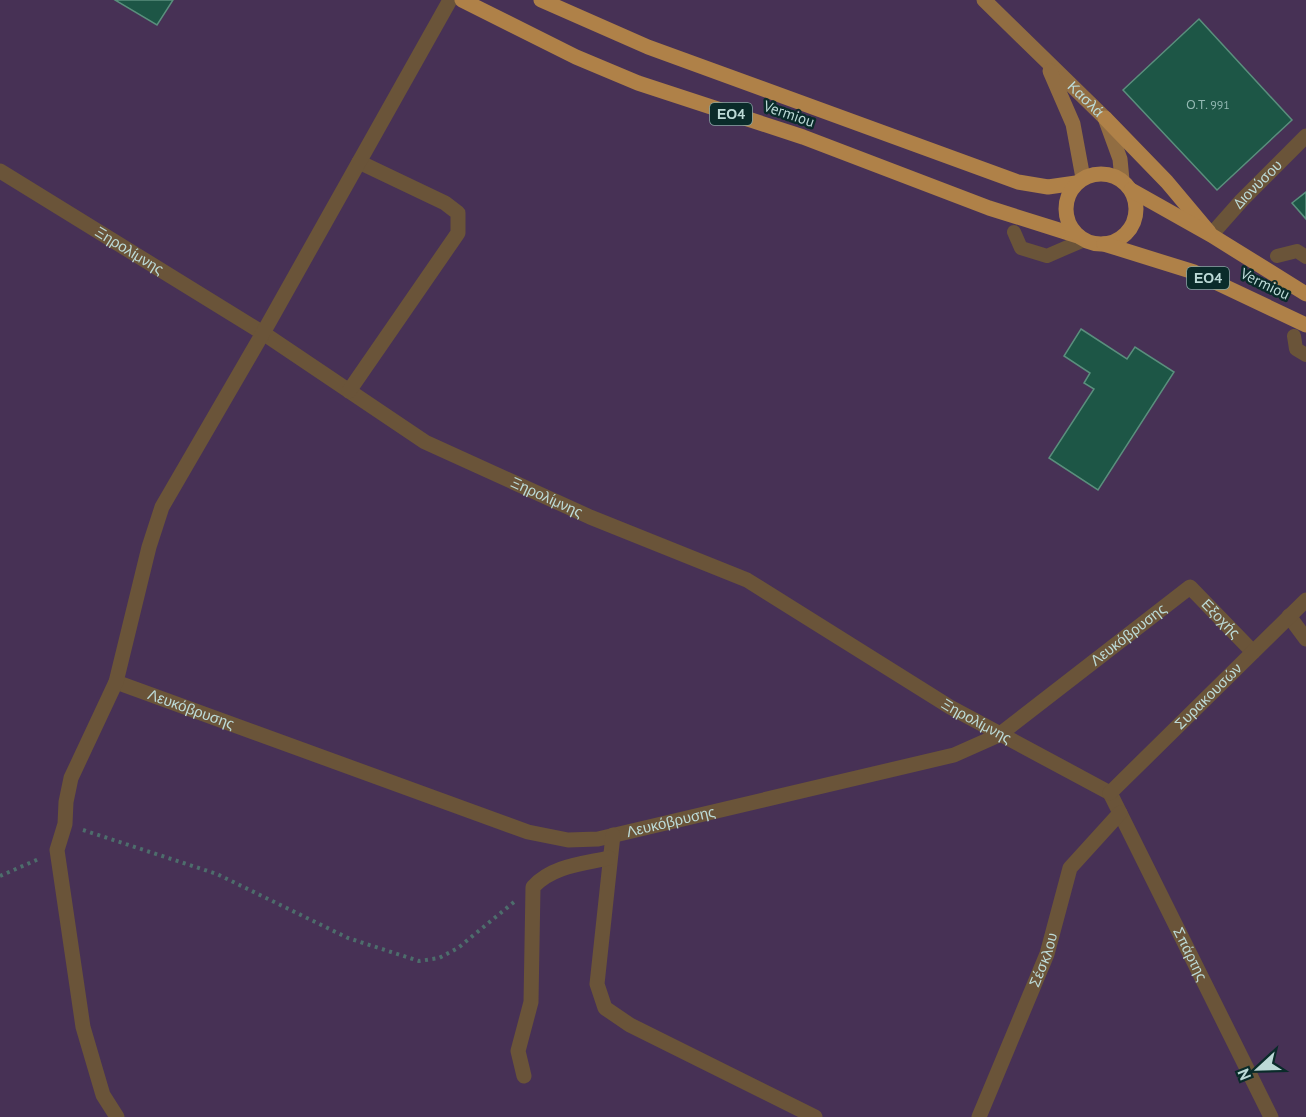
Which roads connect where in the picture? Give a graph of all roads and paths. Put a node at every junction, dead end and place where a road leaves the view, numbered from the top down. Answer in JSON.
{"nodes":[{"id":1,"x":450,"y":0,"type":"edge"},
{"id":2,"x":462,"y":0,"type":"edge"},
{"id":3,"x":541,"y":0,"type":"edge"},
{"id":4,"x":984,"y":0,"type":"edge"},
{"id":5,"x":1046,"y":63,"type":"junction"},
{"id":6,"x":1105,"y":118,"type":"junction"},
{"id":7,"x":1306,"y":136,"type":"edge"},
{"id":8,"x":359,"y":162,"type":"junction"},
{"id":9,"x":0,"y":171,"type":"edge"},
{"id":10,"x":1080,"y":181,"type":"junction"},
{"id":11,"x":1126,"y":185,"type":"junction"},
{"id":12,"x":1014,"y":232,"type":"dead end"},
{"id":13,"x":1211,"y":235,"type":"junction"},
{"id":14,"x":1081,"y":238,"type":"junction"},
{"id":15,"x":1104,"y":244,"type":"junction"},
{"id":16,"x":1277,"y":256,"type":"dead end"},
{"id":17,"x":1306,"y":257,"type":"edge"},
{"id":18,"x":1306,"y":294,"type":"edge"},
{"id":19,"x":1306,"y":325,"type":"edge"},
{"id":20,"x":263,"y":333,"type":"junction"},
{"id":21,"x":1294,"y":336,"type":"dead end"},
{"id":22,"x":1306,"y":355,"type":"edge"},
{"id":23,"x":349,"y":392,"type":"junction"},
{"id":24,"x":1190,"y":586,"type":"joint"},
{"id":25,"x":1306,"y":600,"type":"edge"},
{"id":26,"x":1289,"y":616,"type":"junction"},
{"id":27,"x":1306,"y":639,"type":"edge"},
{"id":28,"x":1253,"y":652,"type":"junction"},
{"id":29,"x":116,"y":682,"type":"junction"},
{"id":30,"x":999,"y":735,"type":"junction"},
{"id":31,"x":1110,"y":793,"type":"junction"},
{"id":32,"x":1120,"y":813,"type":"junction"},
{"id":33,"x":65,"y":824,"type":"junction"},
{"id":34,"x":613,"y":835,"type":"junction"},
{"id":35,"x":57,"y":850,"type":"junction"},
{"id":36,"x":609,"y":858,"type":"junction"},
{"id":37,"x":0,"y":876,"type":"edge"},
{"id":38,"x":533,"y":887,"type":"junction"},
{"id":39,"x":524,"y":1076,"type":"dead end"},
{"id":40,"x":117,"y":1117,"type":"edge"},
{"id":41,"x":815,"y":1117,"type":"edge"},
{"id":42,"x":979,"y":1117,"type":"edge"},
{"id":43,"x":1271,"y":1117,"type":"edge"}],
"edges":[{"from":1,"to":8,"type":"street"},
{"from":2,"to":14,"type":"main road","name":"Vermiou","number":"ΕΟ4"},
{"from":3,"to":10,"type":"main road","name":"Vermiou","number":"ΕΟ4"},
{"from":4,"to":5,"type":"street","name":"Κασλά"},
{"from":5,"to":6,"type":"street","name":"Κασλά"},
{"from":5,"to":10,"type":"street","name":"Κασλά"},
{"from":6,"to":11,"type":"street","name":"Κασλά"},
{"from":6,"to":13,"type":"main road"},
{"from":7,"to":13,"type":"street","name":"Διονύσου"},
{"from":8,"to":20,"type":"street"},
{"from":8,"to":23,"type":"street"},
{"from":9,"to":20,"type":"street","name":"Ξηρολίμνης"},
{"from":10,"to":11,"type":"main road","number":"ΕΟ4"},
{"from":10,"to":14,"type":"main road"},
{"from":11,"to":13,"type":"main road","name":"Vermiou","number":"ΕΟ4"},
{"from":11,"to":15,"type":"main road"},
{"from":12,"to":14,"type":"lane"},
{"from":13,"to":18,"type":"main road","name":"Vermiou","number":"ΕΟ4"},
{"from":14,"to":15,"type":"main road","number":"ΕΟ4"},
{"from":15,"to":19,"type":"main road","name":"Vermiou","number":"ΕΟ4"},
{"from":16,"to":17,"type":"lane"},
{"from":20,"to":23,"type":"street","name":"Ξηρολίμνης"},
{"from":20,"to":29,"type":"street"},
{"from":21,"to":22,"type":"lane"},
{"from":23,"to":30,"type":"street","name":"Ξηρολίμνης"},
{"from":24,"to":28,"type":"street","name":"Εξοχής"},
{"from":24,"to":30,"type":"street","name":"Λευκόβρυσης"},
{"from":25,"to":26,"type":"street","name":"Συρακουσών"},
{"from":26,"to":27,"type":"street"},
{"from":26,"to":28,"type":"street","name":"Συρακουσών"},
{"from":28,"to":31,"type":"street","name":"Συρακουσών"},
{"from":29,"to":33,"type":"street"},
{"from":29,"to":34,"type":"street","name":"Λευκόβρυσης"},
{"from":30,"to":31,"type":"street","name":"Ξηρολίμνης"},
{"from":30,"to":34,"type":"street","name":"Λευκόβρυσης"},
{"from":31,"to":32,"type":"street","name":"Σπάρτης"},
{"from":32,"to":42,"type":"street","name":"Σέσκλου"},
{"from":32,"to":43,"type":"street","name":"Σπάρτης"},
{"from":33,"to":35,"type":"street"},
{"from":33,"to":38,"type":"path"},
{"from":34,"to":36,"type":"street"},
{"from":35,"to":37,"type":"path"},
{"from":35,"to":40,"type":"street"},
{"from":36,"to":38,"type":"street"},
{"from":36,"to":41,"type":"street"},
{"from":38,"to":39,"type":"street"}]}
